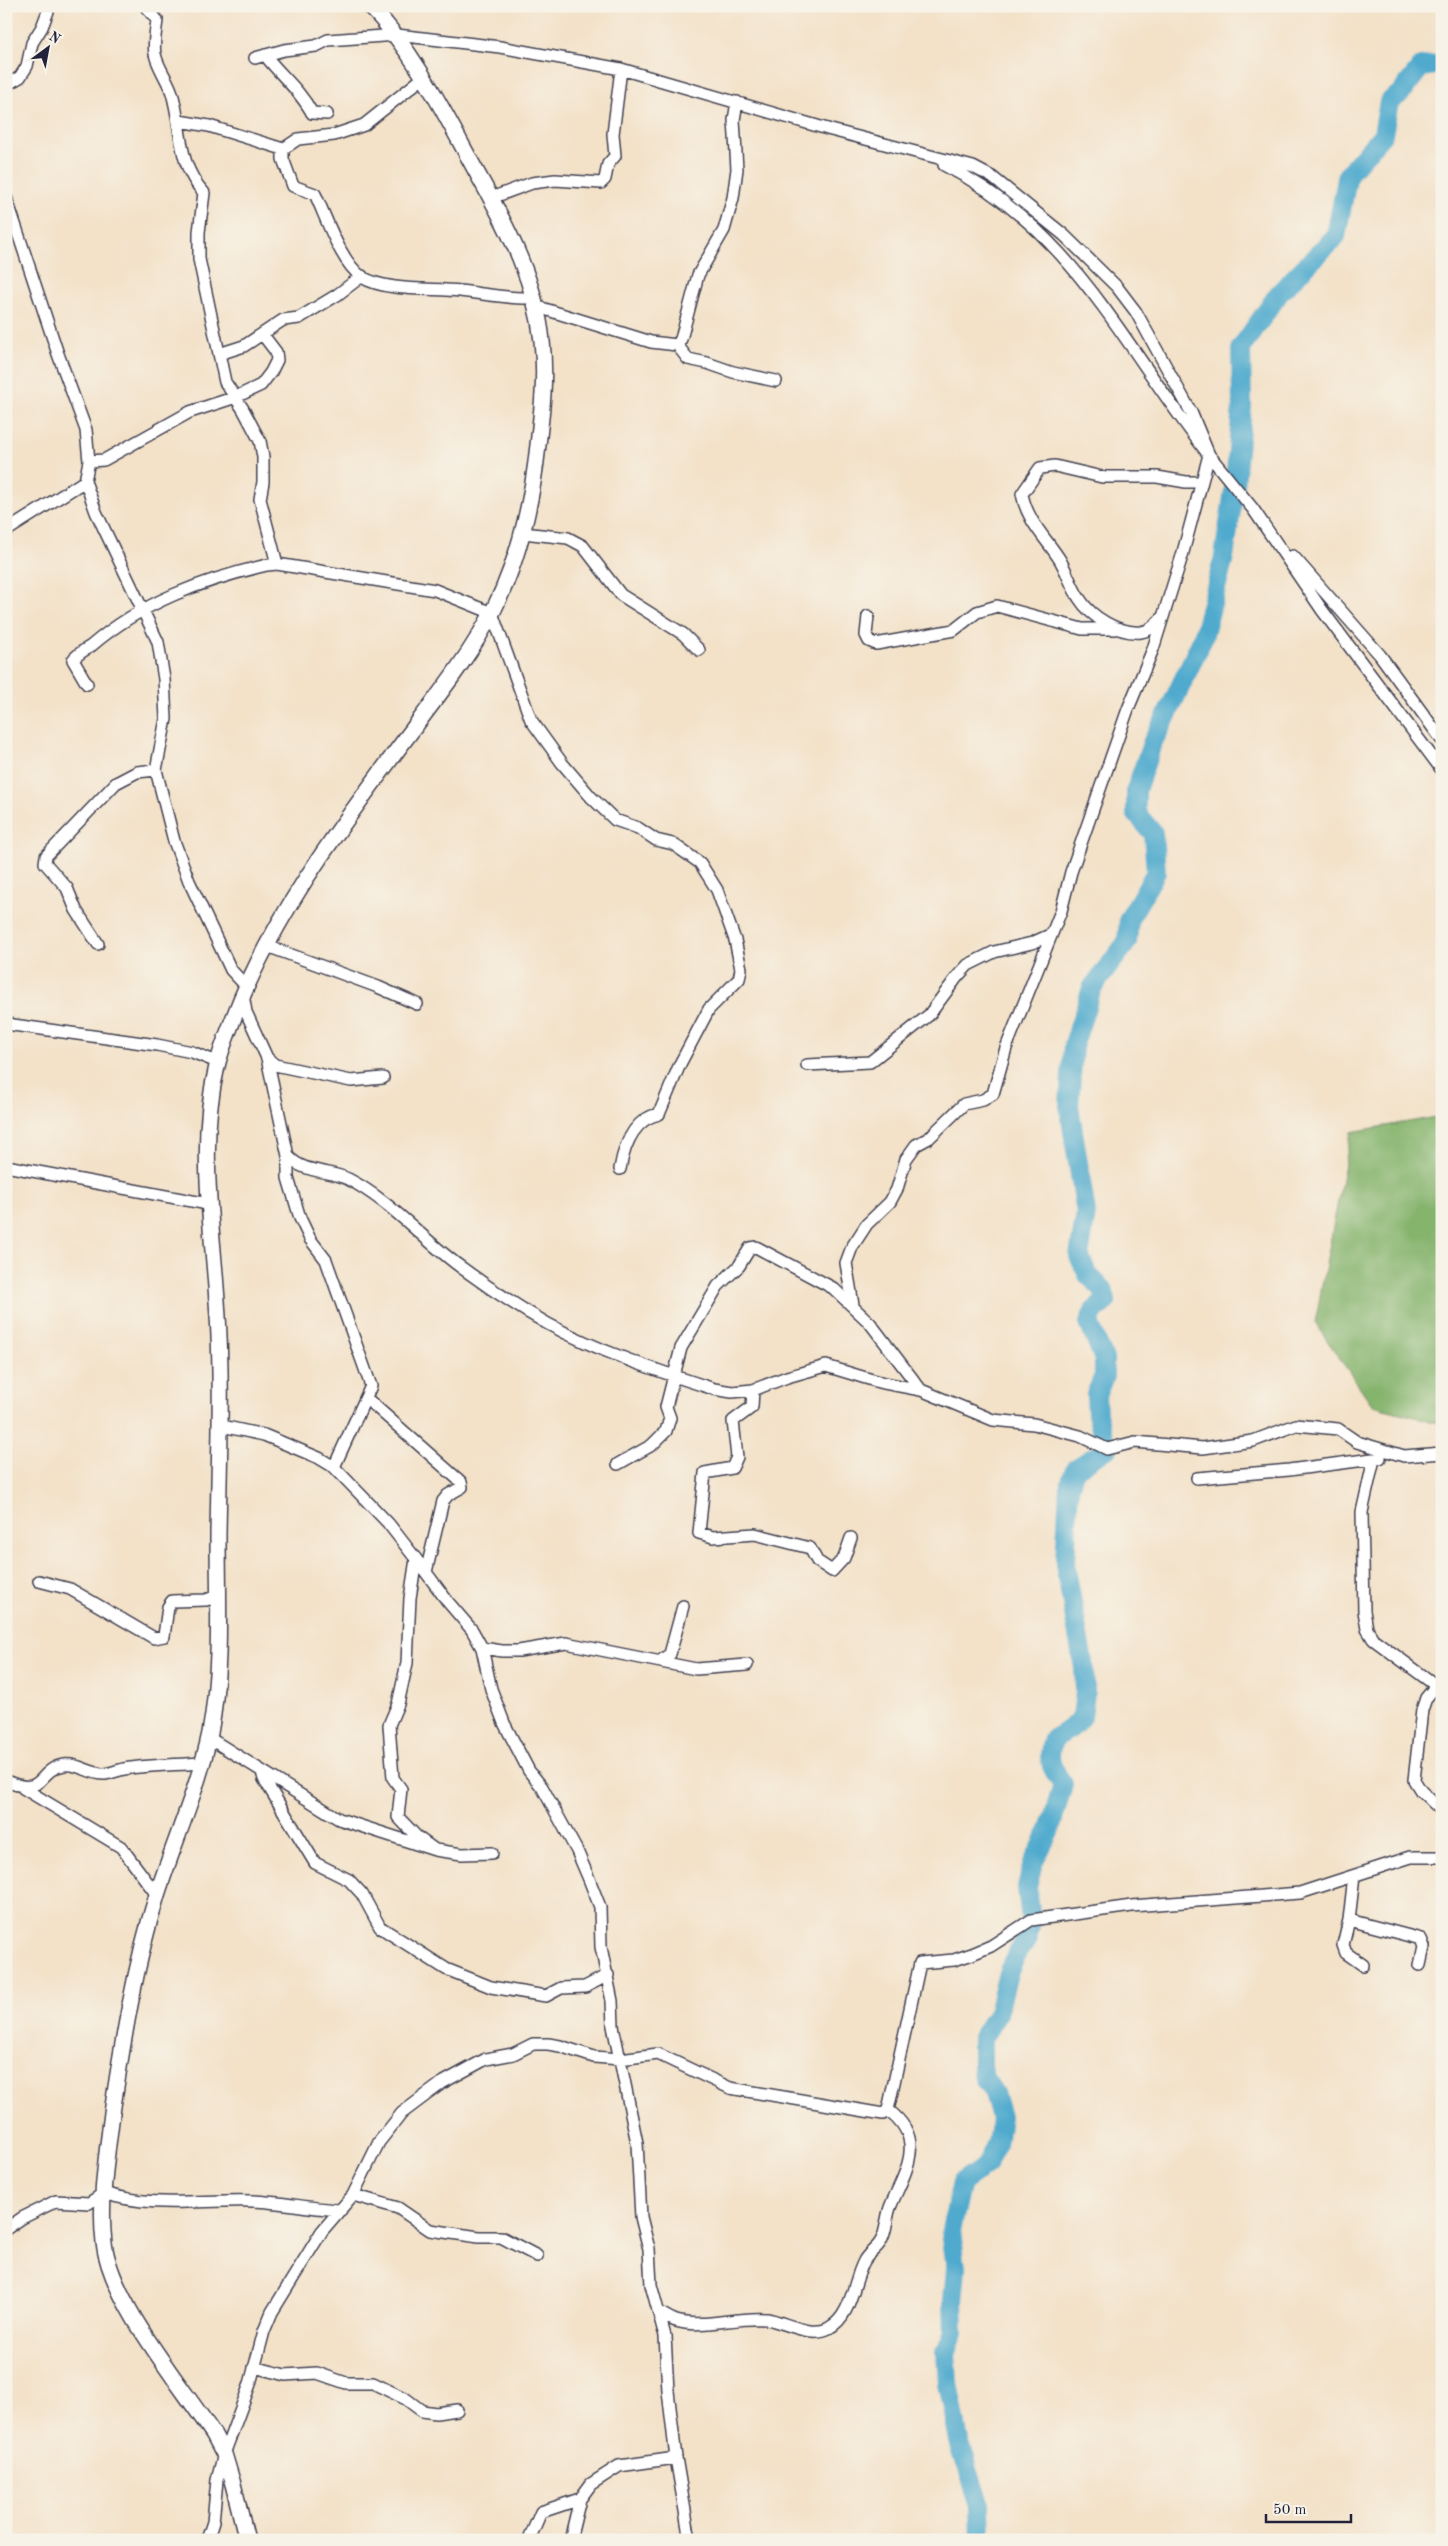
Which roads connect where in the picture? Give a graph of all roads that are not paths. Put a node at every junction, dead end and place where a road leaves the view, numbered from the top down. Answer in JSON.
{"nodes":[{"id":1,"x":50,"y":6,"type":"edge"},
{"id":2,"x":146,"y":6,"type":"edge"},
{"id":3,"x":370,"y":6,"type":"edge"},
{"id":4,"x":397,"y":35,"type":"junction"},
{"id":5,"x":622,"y":68,"type":"junction"},
{"id":6,"x":424,"y":77,"type":"junction"},
{"id":7,"x":6,"y":85,"type":"edge"},
{"id":8,"x":737,"y":102,"type":"junction"},
{"id":9,"x":327,"y":114,"type":"dead end"},
{"id":10,"x":179,"y":121,"type":"junction"},
{"id":11,"x":283,"y":149,"type":"junction"},
{"id":12,"x":926,"y":156,"type":"junction"},
{"id":13,"x":6,"y":197,"type":"edge"},
{"id":14,"x":491,"y":198,"type":"junction"},
{"id":15,"x":9,"y":210,"type":"edge"},
{"id":16,"x":362,"y":276,"type":"junction"},
{"id":17,"x":534,"y":302,"type":"junction"},
{"id":18,"x":263,"y":335,"type":"junction"},
{"id":19,"x":677,"y":345,"type":"junction"},
{"id":20,"x":219,"y":354,"type":"junction"},
{"id":21,"x":776,"y":381,"type":"dead end"},
{"id":22,"x":236,"y":397,"type":"junction"},
{"id":23,"x":1209,"y":455,"type":"junction"},
{"id":24,"x":89,"y":461,"type":"junction"},
{"id":25,"x":85,"y":481,"type":"junction"},
{"id":26,"x":1200,"y":482,"type":"junction"},
{"id":27,"x":1253,"y":509,"type":"junction"},
{"id":28,"x":6,"y":531,"type":"edge"},
{"id":29,"x":523,"y":533,"type":"junction"},
{"id":30,"x":277,"y":564,"type":"junction"},
{"id":31,"x":144,"y":609,"type":"junction"},
{"id":32,"x":492,"y":613,"type":"junction"},
{"id":33,"x":868,"y":616,"type":"dead end"},
{"id":34,"x":1160,"y":620,"type":"junction"},
{"id":35,"x":1122,"y":629,"type":"junction"},
{"id":36,"x":699,"y":650,"type":"dead end"},
{"id":37,"x":87,"y":684,"type":"dead end"},
{"id":38,"x":1442,"y":740,"type":"edge"},
{"id":39,"x":156,"y":770,"type":"junction"},
{"id":40,"x":1442,"y":770,"type":"edge"},
{"id":41,"x":1050,"y":935,"type":"junction"},
{"id":42,"x":98,"y":944,"type":"dead end"},
{"id":43,"x":266,"y":946,"type":"junction"},
{"id":44,"x":244,"y":991,"type":"junction"},
{"id":45,"x":417,"y":1004,"type":"dead end"},
{"id":46,"x":6,"y":1022,"type":"edge"},
{"id":47,"x":267,"y":1058,"type":"junction"},
{"id":48,"x":217,"y":1062,"type":"junction"},
{"id":49,"x":807,"y":1065,"type":"dead end"},
{"id":50,"x":383,"y":1078,"type":"dead end"},
{"id":51,"x":288,"y":1156,"type":"junction"},
{"id":52,"x":6,"y":1166,"type":"edge"},
{"id":53,"x":620,"y":1169,"type":"dead end"},
{"id":54,"x":208,"y":1204,"type":"junction"},
{"id":55,"x":853,"y":1305,"type":"junction"},
{"id":56,"x":673,"y":1375,"type":"junction"},
{"id":57,"x":753,"y":1390,"type":"junction"},
{"id":58,"x":921,"y":1390,"type":"junction"},
{"id":59,"x":366,"y":1398,"type":"junction"},
{"id":60,"x":222,"y":1426,"type":"junction"},
{"id":61,"x":1442,"y":1453,"type":"edge"},
{"id":62,"x":1404,"y":1456,"type":"junction"},
{"id":63,"x":1374,"y":1459,"type":"junction"},
{"id":64,"x":618,"y":1464,"type":"dead end"},
{"id":65,"x":334,"y":1467,"type":"junction"},
{"id":66,"x":1197,"y":1478,"type":"dead end"},
{"id":67,"x":851,"y":1538,"type":"dead end"},
{"id":68,"x":416,"y":1559,"type":"junction"},
{"id":69,"x":426,"y":1572,"type":"junction"},
{"id":70,"x":38,"y":1580,"type":"dead end"},
{"id":71,"x":218,"y":1596,"type":"junction"},
{"id":72,"x":683,"y":1606,"type":"dead end"},
{"id":73,"x":482,"y":1648,"type":"junction"},
{"id":74,"x":662,"y":1660,"type":"junction"},
{"id":75,"x":747,"y":1665,"type":"dead end"},
{"id":76,"x":1438,"y":1688,"type":"edge"},
{"id":77,"x":209,"y":1738,"type":"junction"},
{"id":78,"x":201,"y":1762,"type":"junction"},
{"id":79,"x":262,"y":1772,"type":"junction"},
{"id":80,"x":6,"y":1781,"type":"edge"},
{"id":81,"x":23,"y":1788,"type":"junction"},
{"id":82,"x":1442,"y":1811,"type":"edge"},
{"id":83,"x":435,"y":1850,"type":"junction"},
{"id":84,"x":492,"y":1853,"type":"dead end"},
{"id":85,"x":1442,"y":1857,"type":"edge"},
{"id":86,"x":1354,"y":1876,"type":"junction"},
{"id":87,"x":157,"y":1895,"type":"junction"},
{"id":88,"x":1349,"y":1920,"type":"junction"},
{"id":89,"x":1420,"y":1964,"type":"dead end"},
{"id":90,"x":1363,"y":1965,"type":"dead end"},
{"id":91,"x":608,"y":1975,"type":"junction"},
{"id":92,"x":620,"y":2059,"type":"junction"},
{"id":93,"x":888,"y":2110,"type":"junction"},
{"id":94,"x":104,"y":2193,"type":"junction"},
{"id":95,"x":353,"y":2196,"type":"junction"},
{"id":96,"x":341,"y":2210,"type":"junction"},
{"id":97,"x":6,"y":2229,"type":"edge"},
{"id":98,"x":537,"y":2256,"type":"dead end"},
{"id":99,"x":659,"y":2312,"type":"junction"},
{"id":100,"x":254,"y":2368,"type":"junction"},
{"id":101,"x":458,"y":2410,"type":"dead end"},
{"id":102,"x":224,"y":2454,"type":"junction"},
{"id":103,"x":676,"y":2458,"type":"junction"},
{"id":104,"x":580,"y":2499,"type":"junction"},
{"id":105,"x":207,"y":2540,"type":"edge"},
{"id":106,"x":247,"y":2540,"type":"edge"},
{"id":107,"x":529,"y":2540,"type":"edge"},
{"id":108,"x":570,"y":2540,"type":"edge"},
{"id":109,"x":690,"y":2540,"type":"edge"}],
"edges":[{"from":1,"to":7,"type":"street"},
{"from":2,"to":10,"type":"street"},
{"from":3,"to":4,"type":"street"},
{"from":4,"to":5,"type":"street"},
{"from":4,"to":6,"type":"street"},
{"from":4,"to":9,"type":"street"},
{"from":5,"to":8,"type":"street"},
{"from":5,"to":14,"type":"street"},
{"from":6,"to":11,"type":"street"},
{"from":6,"to":14,"type":"street"},
{"from":8,"to":12,"type":"street"},
{"from":8,"to":19,"type":"street"},
{"from":10,"to":11,"type":"street"},
{"from":10,"to":20,"type":"street"},
{"from":11,"to":16,"type":"street"},
{"from":12,"to":23,"type":"street"},
{"from":12,"to":23,"type":"street"},
{"from":13,"to":15,"type":"street"},
{"from":14,"to":17,"type":"street"},
{"from":15,"to":24,"type":"street"},
{"from":16,"to":17,"type":"street"},
{"from":16,"to":18,"type":"street"},
{"from":17,"to":19,"type":"street"},
{"from":17,"to":29,"type":"street"},
{"from":18,"to":20,"type":"street"},
{"from":18,"to":22,"type":"street"},
{"from":19,"to":21,"type":"street"},
{"from":20,"to":22,"type":"street"},
{"from":22,"to":24,"type":"street"},
{"from":22,"to":30,"type":"street"},
{"from":23,"to":26,"type":"street"},
{"from":23,"to":27,"type":"street"},
{"from":24,"to":25,"type":"street"},
{"from":25,"to":28,"type":"street"},
{"from":25,"to":31,"type":"street"},
{"from":26,"to":34,"type":"street"},
{"from":26,"to":35,"type":"street"},
{"from":27,"to":38,"type":"street"},
{"from":27,"to":40,"type":"street"},
{"from":29,"to":32,"type":"street"},
{"from":29,"to":36,"type":"street"},
{"from":30,"to":31,"type":"street"},
{"from":30,"to":32,"type":"street"},
{"from":31,"to":37,"type":"street"},
{"from":31,"to":39,"type":"street"},
{"from":32,"to":43,"type":"street"},
{"from":32,"to":53,"type":"street"},
{"from":33,"to":35,"type":"street"},
{"from":34,"to":35,"type":"street"},
{"from":34,"to":41,"type":"street"},
{"from":39,"to":42,"type":"street"},
{"from":39,"to":44,"type":"street"},
{"from":41,"to":49,"type":"street"},
{"from":41,"to":55,"type":"street"},
{"from":43,"to":44,"type":"street"},
{"from":43,"to":45,"type":"street"},
{"from":44,"to":47,"type":"street"},
{"from":44,"to":48,"type":"street"},
{"from":46,"to":48,"type":"street"},
{"from":47,"to":50,"type":"street"},
{"from":47,"to":51,"type":"street"},
{"from":48,"to":54,"type":"street"},
{"from":51,"to":56,"type":"street"},
{"from":51,"to":59,"type":"street"},
{"from":52,"to":54,"type":"street"},
{"from":54,"to":60,"type":"street"},
{"from":55,"to":56,"type":"street"},
{"from":55,"to":58,"type":"street"},
{"from":56,"to":57,"type":"street"},
{"from":56,"to":64,"type":"street"},
{"from":57,"to":58,"type":"street"},
{"from":57,"to":67,"type":"street"},
{"from":58,"to":62,"type":"street"},
{"from":59,"to":65,"type":"street"},
{"from":59,"to":69,"type":"street"},
{"from":60,"to":65,"type":"street"},
{"from":60,"to":71,"type":"street"},
{"from":61,"to":62,"type":"street"},
{"from":62,"to":63,"type":"street"},
{"from":63,"to":66,"type":"street"},
{"from":63,"to":76,"type":"street"},
{"from":65,"to":68,"type":"street"},
{"from":68,"to":69,"type":"street"},
{"from":68,"to":83,"type":"street"},
{"from":69,"to":73,"type":"street"},
{"from":70,"to":71,"type":"street"},
{"from":71,"to":77,"type":"street"},
{"from":72,"to":74,"type":"street"},
{"from":73,"to":74,"type":"street"},
{"from":73,"to":91,"type":"street"},
{"from":74,"to":75,"type":"street"},
{"from":76,"to":82,"type":"street"},
{"from":77,"to":78,"type":"street"},
{"from":77,"to":79,"type":"street"},
{"from":78,"to":81,"type":"street"},
{"from":78,"to":87,"type":"street"},
{"from":79,"to":83,"type":"street"},
{"from":79,"to":91,"type":"street"},
{"from":80,"to":81,"type":"street"},
{"from":81,"to":87,"type":"street"},
{"from":83,"to":84,"type":"street"},
{"from":85,"to":86,"type":"street"},
{"from":86,"to":88,"type":"street"},
{"from":86,"to":93,"type":"street"},
{"from":87,"to":94,"type":"street"},
{"from":88,"to":89,"type":"street"},
{"from":88,"to":90,"type":"street"},
{"from":91,"to":92,"type":"street"},
{"from":92,"to":93,"type":"street"},
{"from":92,"to":95,"type":"street"},
{"from":92,"to":99,"type":"street"},
{"from":93,"to":99,"type":"street"},
{"from":94,"to":96,"type":"street"},
{"from":94,"to":97,"type":"street"},
{"from":94,"to":102,"type":"street"},
{"from":95,"to":96,"type":"street"},
{"from":95,"to":98,"type":"street"},
{"from":96,"to":100,"type":"street"},
{"from":99,"to":103,"type":"street"},
{"from":100,"to":101,"type":"street"},
{"from":100,"to":102,"type":"street"},
{"from":102,"to":105,"type":"street"},
{"from":102,"to":106,"type":"street"},
{"from":103,"to":104,"type":"street"},
{"from":103,"to":109,"type":"street"},
{"from":104,"to":107,"type":"street"},
{"from":104,"to":108,"type":"street"}]}
